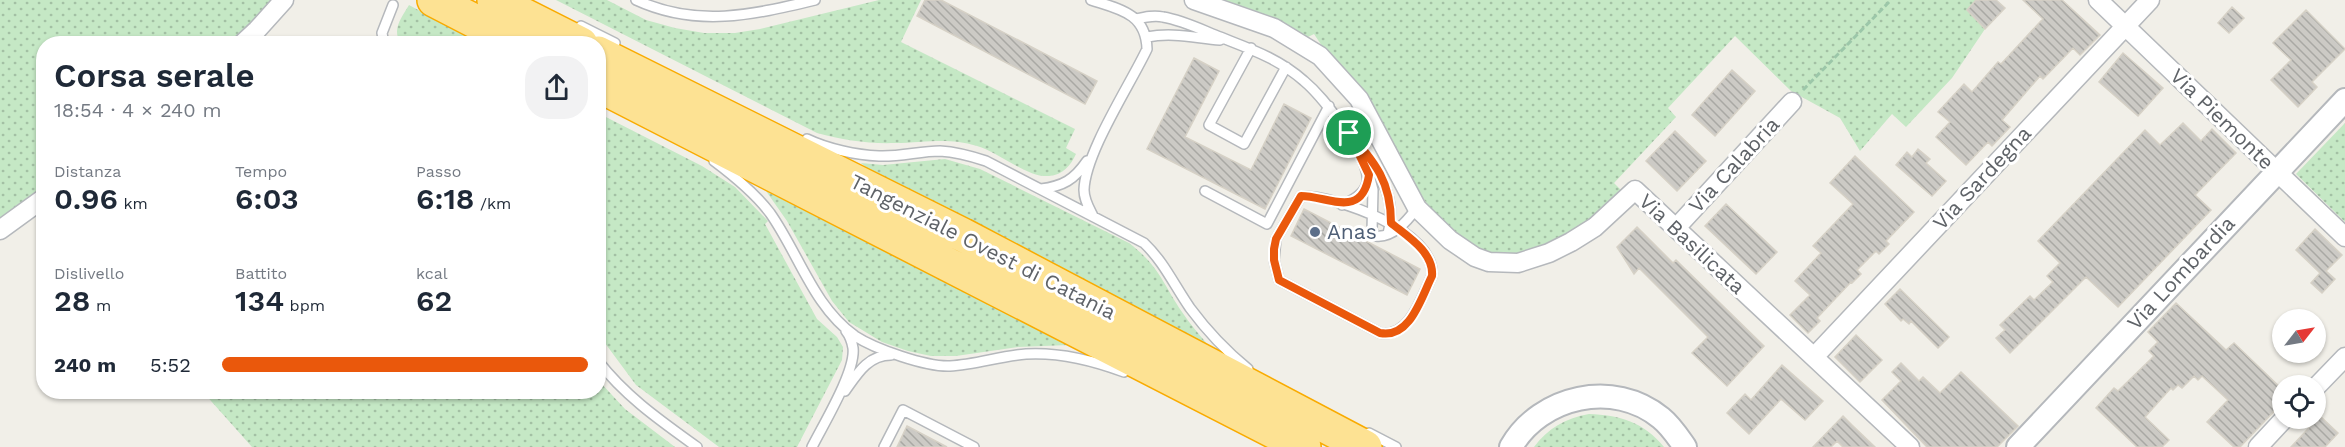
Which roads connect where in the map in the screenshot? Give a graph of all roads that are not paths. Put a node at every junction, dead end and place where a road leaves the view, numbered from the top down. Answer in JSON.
{"nodes":[{"id":1,"x":284,"y":0,"type":"edge"},
{"id":2,"x":494,"y":0,"type":"edge"},
{"id":3,"x":636,"y":0,"type":"edge"},
{"id":4,"x":815,"y":0,"type":"edge"},
{"id":5,"x":1091,"y":0,"type":"edge"},
{"id":6,"x":1194,"y":0,"type":"edge"},
{"id":7,"x":2098,"y":0,"type":"edge"},
{"id":8,"x":2150,"y":0,"type":"edge"},
{"id":9,"x":440,"y":3,"type":"edge"},
{"id":10,"x":393,"y":5,"type":"dead end"},
{"id":11,"x":1136,"y":19,"type":"junction"},
{"id":12,"x":2126,"y":26,"type":"junction"},
{"id":13,"x":577,"y":33,"type":"edge"},
{"id":14,"x":250,"y":36,"type":"edge"},
{"id":15,"x":383,"y":36,"type":"edge"},
{"id":16,"x":490,"y":36,"type":"edge"},
{"id":17,"x":504,"y":36,"type":"edge"},
{"id":18,"x":1147,"y":37,"type":"junction"},
{"id":19,"x":1232,"y":42,"type":"junction"},
{"id":20,"x":1251,"y":48,"type":"junction"},
{"id":21,"x":612,"y":51,"type":"edge"},
{"id":22,"x":1286,"y":67,"type":"junction"},
{"id":23,"x":606,"y":89,"type":"edge"},
{"id":24,"x":2345,"y":100,"type":"edge"},
{"id":25,"x":1792,"y":102,"type":"road end"},
{"id":26,"x":1329,"y":106,"type":"junction"},
{"id":27,"x":1349,"y":133,"type":"junction"},
{"id":28,"x":801,"y":136,"type":"dead end"},
{"id":29,"x":1096,"y":149,"type":"junction"},
{"id":30,"x":702,"y":151,"type":"dead end"},
{"id":31,"x":2277,"y":172,"type":"junction"},
{"id":32,"x":1369,"y":175,"type":"junction"},
{"id":33,"x":1041,"y":189,"type":"junction"},
{"id":34,"x":1205,"y":191,"type":"dead end"},
{"id":35,"x":36,"y":204,"type":"edge"},
{"id":36,"x":1342,"y":205,"type":"junction"},
{"id":37,"x":1417,"y":208,"type":"junction"},
{"id":38,"x":1373,"y":215,"type":"junction"},
{"id":39,"x":1094,"y":216,"type":"junction"},
{"id":40,"x":1394,"y":226,"type":"junction"},
{"id":41,"x":1676,"y":228,"type":"junction"},
{"id":42,"x":0,"y":230,"type":"edge"},
{"id":43,"x":2345,"y":237,"type":"edge"},
{"id":44,"x":844,"y":326,"type":"junction"},
{"id":45,"x":900,"y":355,"type":"junction"},
{"id":46,"x":1814,"y":357,"type":"junction"},
{"id":47,"x":2345,"y":357,"type":"edge"},
{"id":48,"x":606,"y":371,"type":"edge"},
{"id":49,"x":1130,"y":374,"type":"dead end"},
{"id":50,"x":1262,"y":376,"type":"dead end"},
{"id":51,"x":2326,"y":377,"type":"edge"},
{"id":52,"x":833,"y":407,"type":"junction"},
{"id":53,"x":2275,"y":429,"type":"edge"},
{"id":54,"x":1360,"y":436,"type":"edge"},
{"id":55,"x":1512,"y":445,"type":"edge"},
{"id":56,"x":697,"y":447,"type":"edge"},
{"id":57,"x":812,"y":447,"type":"edge"},
{"id":58,"x":884,"y":447,"type":"edge"},
{"id":59,"x":974,"y":447,"type":"edge"},
{"id":60,"x":1304,"y":447,"type":"edge"},
{"id":61,"x":1396,"y":447,"type":"edge"},
{"id":62,"x":1685,"y":447,"type":"edge"},
{"id":63,"x":1910,"y":447,"type":"edge"},
{"id":64,"x":2018,"y":447,"type":"edge"},
{"id":65,"x":2258,"y":447,"type":"edge"}],
"edges":[{"from":1,"to":14,"type":"street"},
{"from":2,"to":13,"type":"highway"},
{"from":3,"to":4,"type":"lane"},
{"from":5,"to":11,"type":"lane"},
{"from":6,"to":37,"type":"street","name":"Via Basilicata"},
{"from":7,"to":12,"type":"street","name":"Via Piemonte"},
{"from":8,"to":12,"type":"street","name":"Via Sardegna"},
{"from":9,"to":16,"type":"lane"},
{"from":9,"to":17,"type":"highway"},
{"from":10,"to":15,"type":"lane"},
{"from":11,"to":18,"type":"lane"},
{"from":11,"to":19,"type":"lane"},
{"from":12,"to":31,"type":"street","name":"Via Piemonte"},
{"from":12,"to":46,"type":"street","name":"Via Sardegna"},
{"from":18,"to":19,"type":"lane"},
{"from":18,"to":29,"type":"lane"},
{"from":19,"to":20,"type":"lane"},
{"from":20,"to":22,"type":"lane"},
{"from":20,"to":22,"type":"lane"},
{"from":21,"to":54,"type":"highway","name":"Tangenziale Ovest di Catania"},
{"from":22,"to":26,"type":"lane"},
{"from":23,"to":60,"type":"highway","name":"Tangenziale Ovest di Catania"},
{"from":24,"to":31,"type":"street","name":"Via Lombardia"},
{"from":25,"to":41,"type":"street","name":"Via Calabria"},
{"from":26,"to":27,"type":"lane"},
{"from":26,"to":34,"type":"lane"},
{"from":27,"to":32,"type":"lane"},
{"from":27,"to":40,"type":"lane"},
{"from":28,"to":33,"type":"lane"},
{"from":29,"to":33,"type":"lane"},
{"from":29,"to":39,"type":"lane"},
{"from":30,"to":44,"type":"lane"},
{"from":31,"to":43,"type":"street","name":"Via Piemonte"},
{"from":31,"to":64,"type":"street","name":"Via Lombardia"},
{"from":32,"to":36,"type":"lane"},
{"from":32,"to":38,"type":"lane"},
{"from":33,"to":39,"type":"lane"},
{"from":35,"to":42,"type":"street"},
{"from":36,"to":38,"type":"lane"},
{"from":36,"to":40,"type":"lane"},
{"from":37,"to":40,"type":"lane"},
{"from":37,"to":41,"type":"street","name":"Via Basilicata"},
{"from":38,"to":40,"type":"lane"},
{"from":38,"to":40,"type":"lane"},
{"from":39,"to":50,"type":"lane"},
{"from":41,"to":46,"type":"street","name":"Via Basilicata"},
{"from":44,"to":45,"type":"lane"},
{"from":44,"to":52,"type":"lane"},
{"from":45,"to":49,"type":"lane"},
{"from":45,"to":52,"type":"lane"},
{"from":46,"to":63,"type":"street","name":"Via Basilicata"},
{"from":47,"to":51,"type":"street"},
{"from":48,"to":56,"type":"lane"},
{"from":52,"to":57,"type":"lane"},
{"from":53,"to":65,"type":"street"},
{"from":54,"to":61,"type":"lane"},
{"from":55,"to":62,"type":"street"},
{"from":58,"to":59,"type":"lane"}]}
